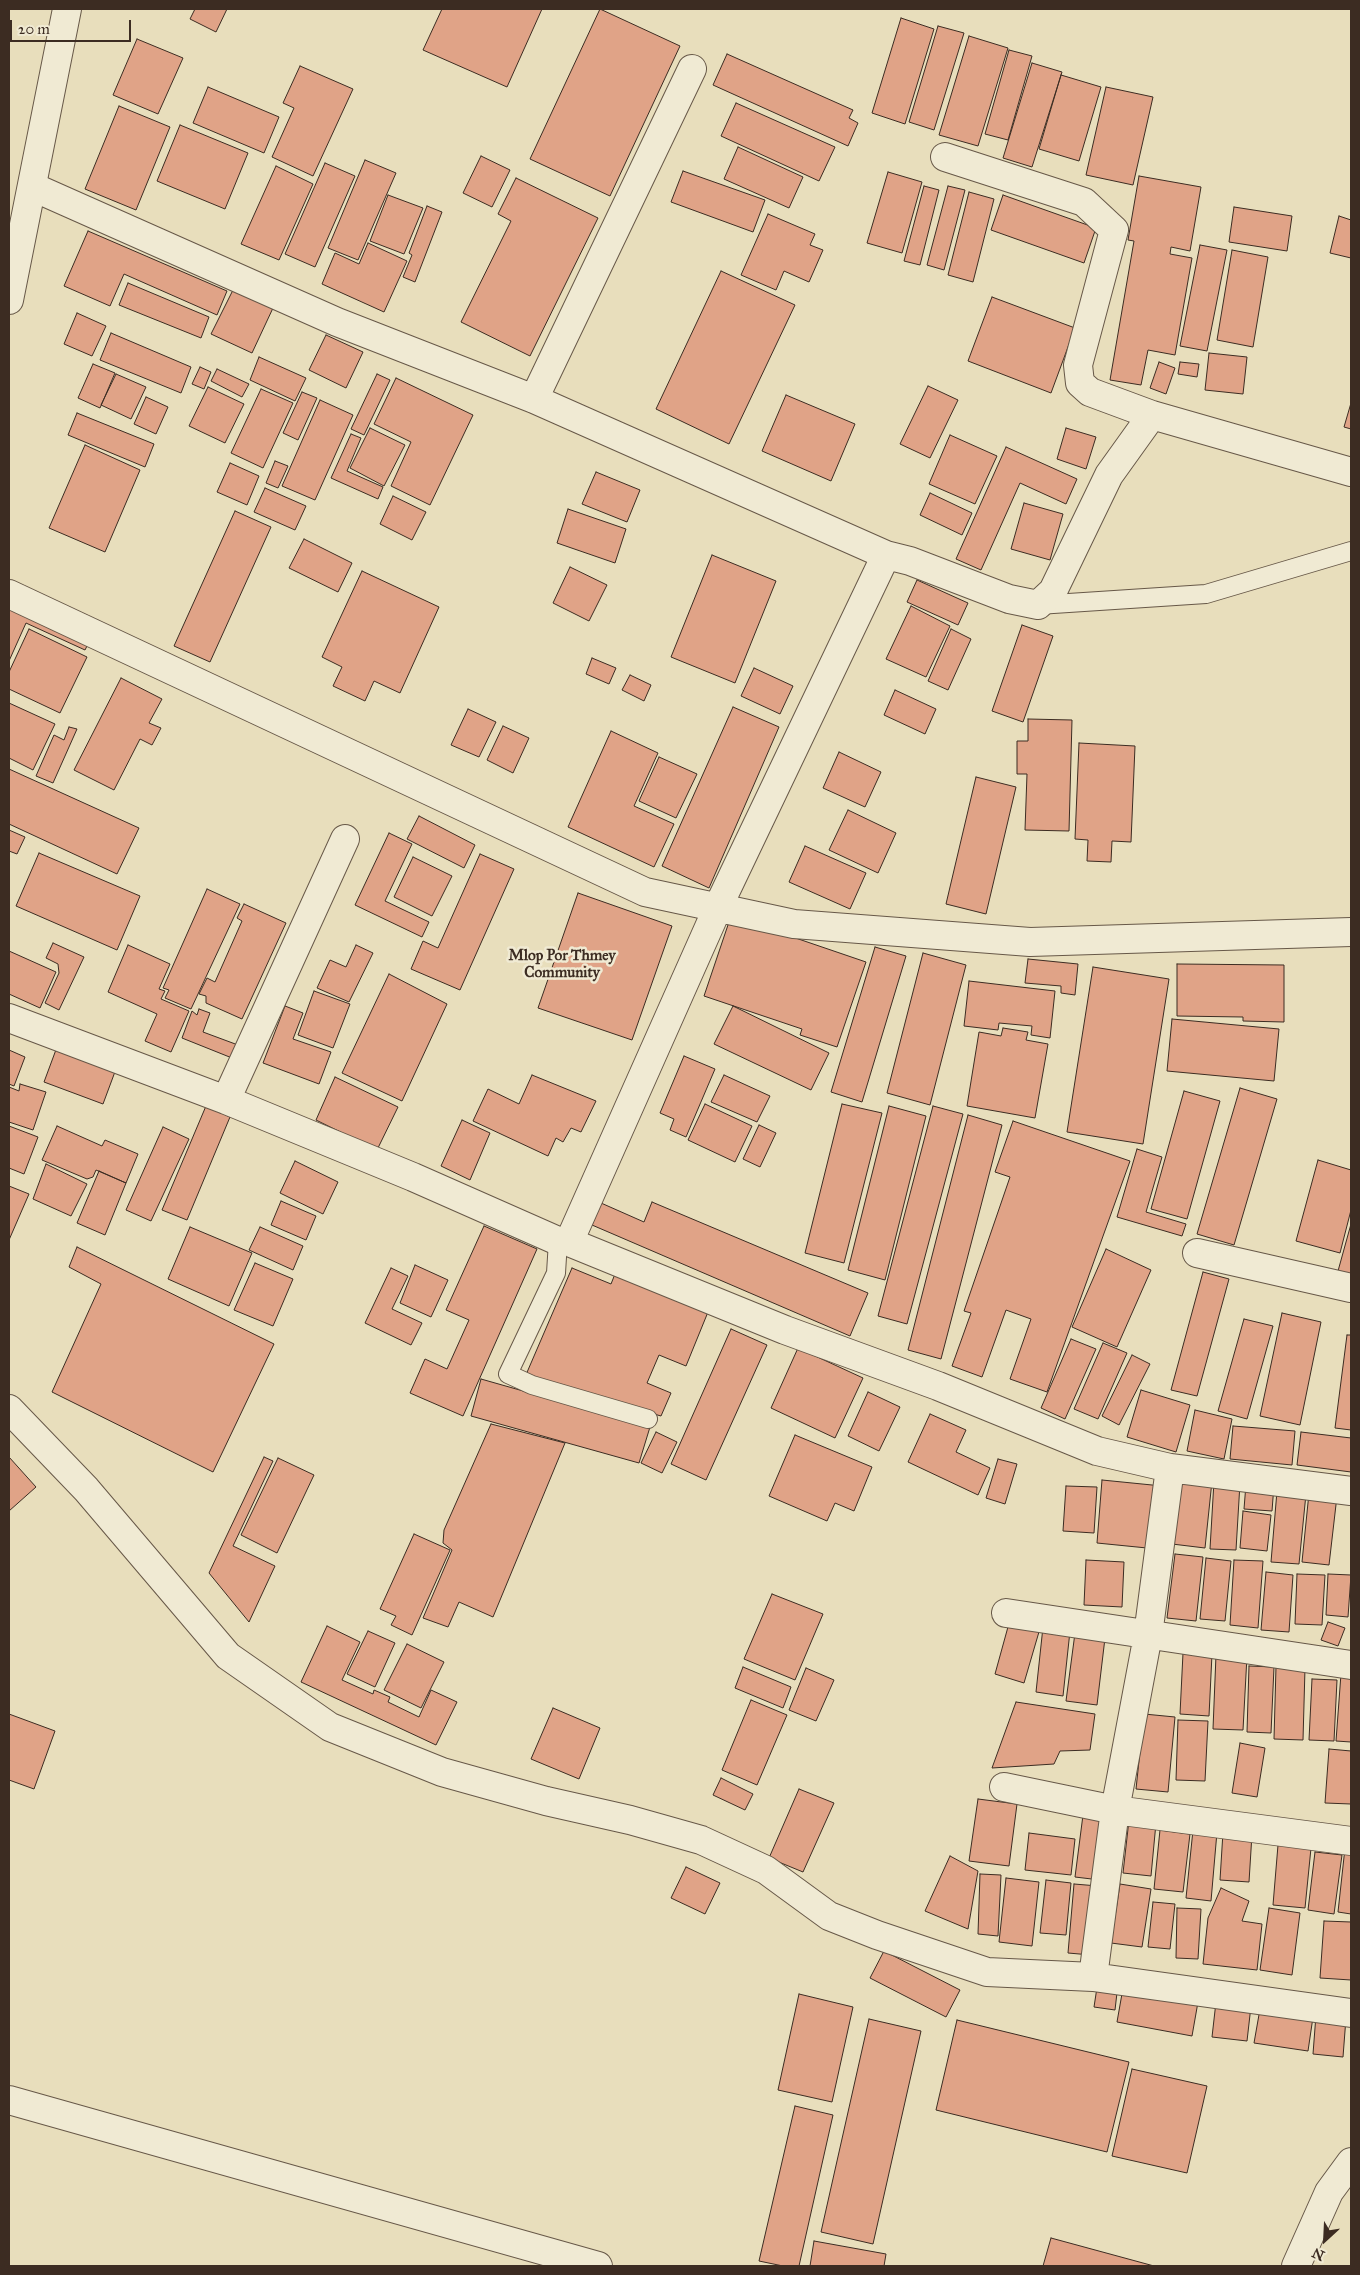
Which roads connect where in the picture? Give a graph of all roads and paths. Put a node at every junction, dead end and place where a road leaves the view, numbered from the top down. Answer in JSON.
{"nodes":[{"id":1,"x":67,"y":9,"type":"edge"},
{"id":2,"x":692,"y":69,"type":"dead end"},
{"id":3,"x":945,"y":156,"type":"dead end"},
{"id":4,"x":33,"y":187,"type":"junction"},
{"id":5,"x":14,"y":255,"type":"edge"},
{"id":6,"x":9,"y":300,"type":"edge"},
{"id":7,"x":534,"y":399,"type":"junction"},
{"id":8,"x":1152,"y":415,"type":"junction"},
{"id":9,"x":1351,"y":472,"type":"edge"},
{"id":10,"x":1351,"y":551,"type":"edge"},
{"id":11,"x":886,"y":555,"type":"junction"},
{"id":12,"x":9,"y":594,"type":"edge"},
{"id":13,"x":1038,"y":605,"type":"junction"},
{"id":14,"x":345,"y":839,"type":"dead end"},
{"id":15,"x":718,"y":907,"type":"junction"},
{"id":16,"x":1351,"y":932,"type":"edge"},
{"id":17,"x":9,"y":1018,"type":"edge"},
{"id":18,"x":226,"y":1100,"type":"junction"},
{"id":19,"x":563,"y":1241,"type":"junction"},
{"id":20,"x":1198,"y":1253,"type":"dead end"},
{"id":21,"x":1351,"y":1288,"type":"edge"},
{"id":22,"x":9,"y":1409,"type":"edge"},
{"id":23,"x":648,"y":1419,"type":"dead end"},
{"id":24,"x":1170,"y":1468,"type":"junction"},
{"id":25,"x":1351,"y":1492,"type":"edge"},
{"id":26,"x":1006,"y":1613,"type":"dead end"},
{"id":27,"x":1148,"y":1635,"type":"junction"},
{"id":28,"x":1351,"y":1665,"type":"edge"},
{"id":29,"x":1004,"y":1786,"type":"dead end"},
{"id":30,"x":1115,"y":1810,"type":"junction"},
{"id":31,"x":1351,"y":1841,"type":"edge"},
{"id":32,"x":1093,"y":1977,"type":"junction"},
{"id":33,"x":1351,"y":2013,"type":"edge"},
{"id":34,"x":9,"y":2100,"type":"edge"},
{"id":35,"x":1351,"y":2162,"type":"edge"},
{"id":36,"x":598,"y":2266,"type":"edge"},
{"id":37,"x":1296,"y":2266,"type":"edge"}],
"edges":[{"from":1,"to":4,"type":"street"},
{"from":2,"to":7,"type":"street"},
{"from":3,"to":8,"type":"street"},
{"from":4,"to":5,"type":"street"},
{"from":4,"to":7,"type":"street"},
{"from":5,"to":6,"type":"street"},
{"from":7,"to":11,"type":"street"},
{"from":8,"to":9,"type":"street"},
{"from":8,"to":13,"type":"street"},
{"from":10,"to":13,"type":"lane"},
{"from":11,"to":13,"type":"street"},
{"from":11,"to":15,"type":"street"},
{"from":12,"to":15,"type":"street"},
{"from":14,"to":18,"type":"street"},
{"from":15,"to":16,"type":"street"},
{"from":15,"to":19,"type":"street"},
{"from":17,"to":18,"type":"street"},
{"from":18,"to":19,"type":"street"},
{"from":19,"to":23,"type":"lane"},
{"from":19,"to":24,"type":"street"},
{"from":20,"to":21,"type":"street"},
{"from":22,"to":32,"type":"street"},
{"from":24,"to":25,"type":"street"},
{"from":24,"to":27,"type":"street"},
{"from":26,"to":27,"type":"street"},
{"from":27,"to":28,"type":"street"},
{"from":27,"to":30,"type":"street"},
{"from":29,"to":30,"type":"street"},
{"from":30,"to":31,"type":"street"},
{"from":30,"to":32,"type":"street"},
{"from":32,"to":33,"type":"street"},
{"from":34,"to":36,"type":"street"},
{"from":35,"to":37,"type":"street"}]}
